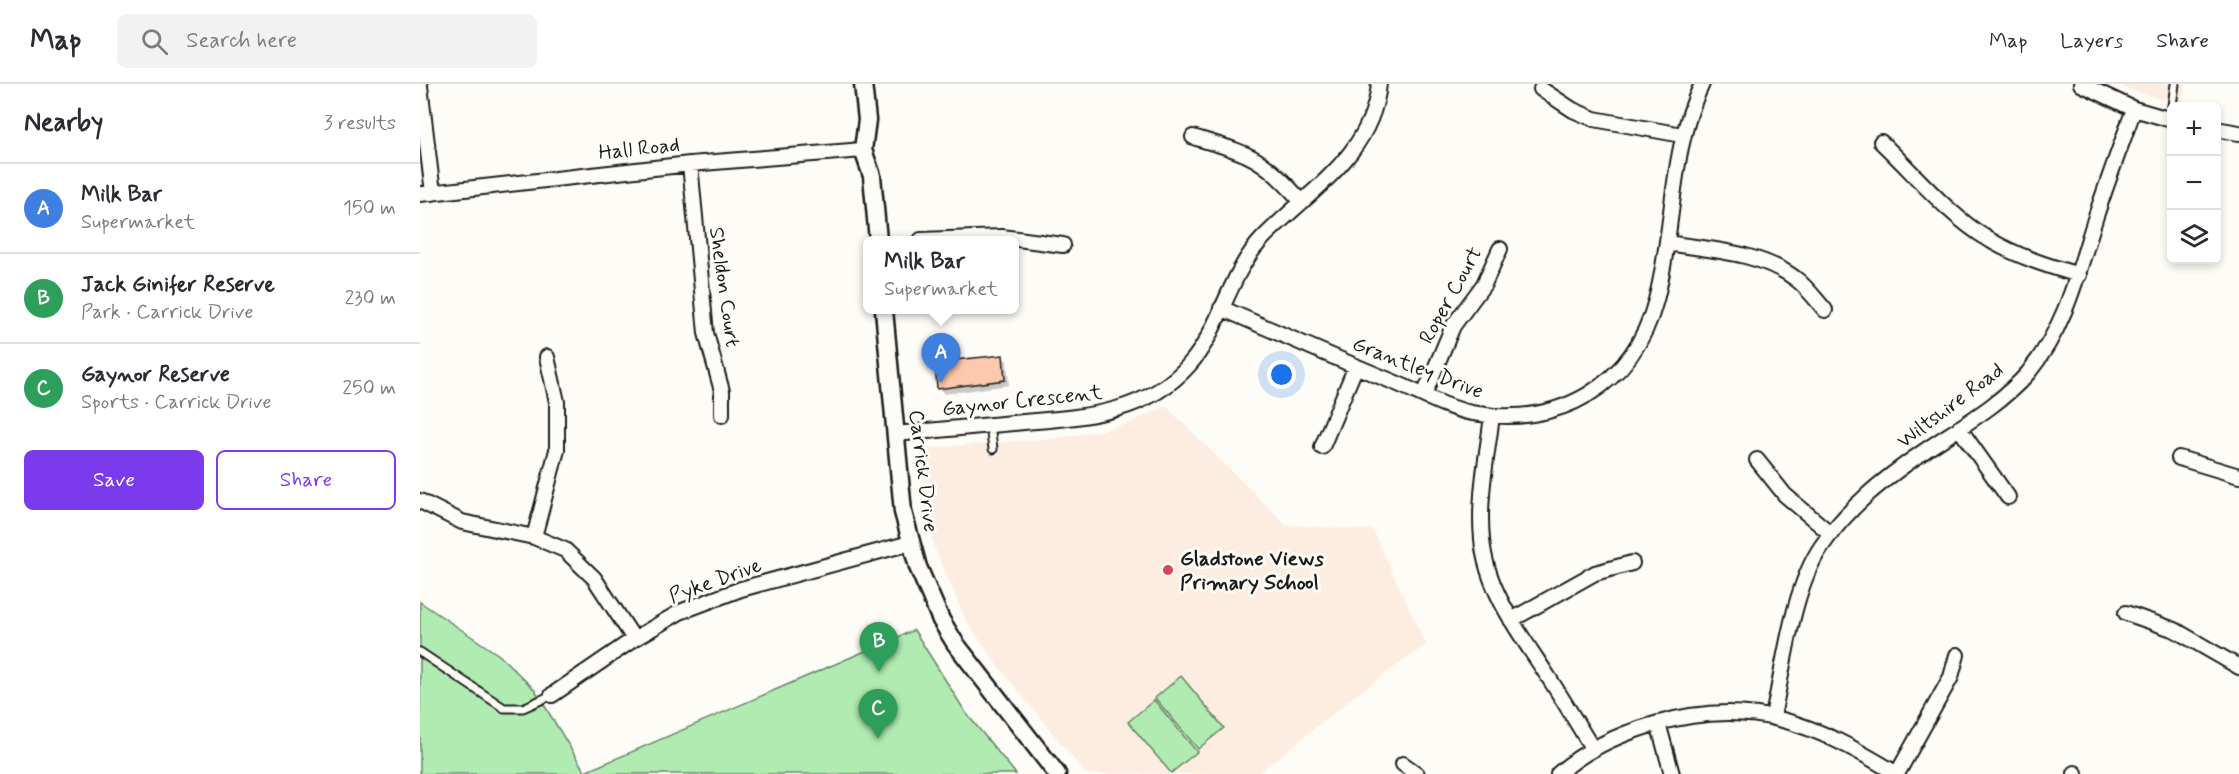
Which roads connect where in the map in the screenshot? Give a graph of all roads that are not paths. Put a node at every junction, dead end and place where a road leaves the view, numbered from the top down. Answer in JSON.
{"nodes":[{"id":1,"x":863,"y":84,"type":"edge"},
{"id":2,"x":1379,"y":84,"type":"edge"},
{"id":3,"x":1702,"y":84,"type":"edge"},
{"id":4,"x":2081,"y":84,"type":"edge"},
{"id":5,"x":2175,"y":84,"type":"edge"},
{"id":6,"x":420,"y":86,"type":"edge"},
{"id":7,"x":1541,"y":89,"type":"dead end"},
{"id":8,"x":2173,"y":102,"type":"edge"},
{"id":9,"x":2134,"y":110,"type":"junction"},
{"id":10,"x":2167,"y":119,"type":"edge"},
{"id":11,"x":2221,"y":130,"type":"edge"},
{"id":12,"x":2239,"y":133,"type":"edge"},
{"id":13,"x":1682,"y":135,"type":"junction"},
{"id":14,"x":1193,"y":137,"type":"dead end"},
{"id":15,"x":1881,"y":142,"type":"dead end"},
{"id":16,"x":863,"y":150,"type":"junction"},
{"id":17,"x":690,"y":164,"type":"junction"},
{"id":18,"x":427,"y":193,"type":"edge"},
{"id":19,"x":1302,"y":202,"type":"junction"},
{"id":20,"x":878,"y":236,"type":"edge"},
{"id":21,"x":1019,"y":239,"type":"edge"},
{"id":22,"x":1667,"y":243,"type":"junction"},
{"id":23,"x":1063,"y":245,"type":"dead end"},
{"id":24,"x":1500,"y":249,"type":"dead end"},
{"id":25,"x":2079,"y":275,"type":"junction"},
{"id":26,"x":1221,"y":308,"type":"junction"},
{"id":27,"x":1825,"y":310,"type":"dead end"},
{"id":28,"x":884,"y":314,"type":"edge"},
{"id":29,"x":547,"y":357,"type":"dead end"},
{"id":30,"x":1356,"y":366,"type":"junction"},
{"id":31,"x":1424,"y":395,"type":"junction"},
{"id":32,"x":722,"y":415,"type":"dead end"},
{"id":33,"x":1492,"y":416,"type":"junction"},
{"id":34,"x":990,"y":425,"type":"junction"},
{"id":35,"x":1959,"y":428,"type":"junction"},
{"id":36,"x":895,"y":434,"type":"junction"},
{"id":37,"x":1322,"y":447,"type":"dead end"},
{"id":38,"x":993,"y":449,"type":"dead end"},
{"id":39,"x":2179,"y":458,"type":"dead end"},
{"id":40,"x":1757,"y":460,"type":"dead end"},
{"id":41,"x":2239,"y":476,"type":"edge"},
{"id":42,"x":2008,"y":497,"type":"dead end"},
{"id":43,"x":420,"y":501,"type":"edge"},
{"id":44,"x":1831,"y":534,"type":"junction"},
{"id":45,"x":534,"y":537,"type":"junction"},
{"id":46,"x":910,"y":543,"type":"junction"},
{"id":47,"x":1632,"y":563,"type":"dead end"},
{"id":48,"x":2126,"y":613,"type":"dead end"},
{"id":49,"x":1511,"y":620,"type":"junction"},
{"id":50,"x":634,"y":639,"type":"junction"},
{"id":51,"x":420,"y":652,"type":"edge"},
{"id":52,"x":1957,"y":655,"type":"dead end"},
{"id":53,"x":2239,"y":667,"type":"edge"},
{"id":54,"x":552,"y":695,"type":"joint"},
{"id":55,"x":1773,"y":716,"type":"junction"},
{"id":56,"x":1658,"y":723,"type":"junction"},
{"id":57,"x":1592,"y":748,"type":"junction"},
{"id":58,"x":1403,"y":764,"type":"dead end"},
{"id":59,"x":1057,"y":774,"type":"edge"},
{"id":60,"x":1417,"y":774,"type":"edge"},
{"id":61,"x":1558,"y":774,"type":"edge"},
{"id":62,"x":1672,"y":774,"type":"edge"},
{"id":63,"x":1897,"y":774,"type":"edge"}],
"edges":[{"from":1,"to":16,"type":"street"},
{"from":2,"to":19,"type":"street","name":"Gaynor Crescent"},
{"from":3,"to":13,"type":"street","name":"Grantley Drive"},
{"from":4,"to":9,"type":"street"},
{"from":5,"to":8,"type":"lane"},
{"from":6,"to":18,"type":"street"},
{"from":7,"to":13,"type":"street"},
{"from":9,"to":10,"type":"street"},
{"from":9,"to":25,"type":"street","name":"Wiltshire Road"},
{"from":11,"to":12,"type":"street"},
{"from":13,"to":22,"type":"street","name":"Grantley Drive"},
{"from":14,"to":19,"type":"street"},
{"from":15,"to":25,"type":"street"},
{"from":16,"to":17,"type":"street","name":"Hall Road"},
{"from":16,"to":20,"type":"street"},
{"from":17,"to":18,"type":"street","name":"Hall Road"},
{"from":17,"to":32,"type":"street","name":"Sheldon Court"},
{"from":19,"to":26,"type":"street","name":"Gaynor Crescent"},
{"from":21,"to":23,"type":"street"},
{"from":22,"to":27,"type":"street"},
{"from":22,"to":33,"type":"street","name":"Grantley Drive"},
{"from":24,"to":31,"type":"street","name":"Roper Court"},
{"from":25,"to":35,"type":"street","name":"Wiltshire Road"},
{"from":26,"to":30,"type":"street","name":"Grantley Drive"},
{"from":26,"to":34,"type":"street","name":"Gaynor Crescent"},
{"from":28,"to":36,"type":"street","name":"Carrick Drive"},
{"from":29,"to":45,"type":"street"},
{"from":30,"to":31,"type":"street","name":"Grantley Drive"},
{"from":30,"to":37,"type":"street"},
{"from":31,"to":33,"type":"street","name":"Grantley Drive"},
{"from":33,"to":49,"type":"street"},
{"from":34,"to":36,"type":"street","name":"Gaynor Crescent"},
{"from":34,"to":38,"type":"lane"},
{"from":35,"to":42,"type":"street"},
{"from":35,"to":44,"type":"street","name":"Wiltshire Road"},
{"from":36,"to":46,"type":"street","name":"Carrick Drive"},
{"from":39,"to":41,"type":"street"},
{"from":40,"to":44,"type":"street"},
{"from":43,"to":45,"type":"street"},
{"from":44,"to":55,"type":"street","name":"Wiltshire Road"},
{"from":45,"to":50,"type":"street"},
{"from":46,"to":50,"type":"street","name":"Pyke Drive"},
{"from":46,"to":59,"type":"street","name":"Carrick Drive"},
{"from":47,"to":49,"type":"street"},
{"from":48,"to":53,"type":"street"},
{"from":49,"to":57,"type":"street"},
{"from":50,"to":54,"type":"street","name":"Pyke Drive"},
{"from":51,"to":54,"type":"lane"},
{"from":52,"to":63,"type":"street"},
{"from":55,"to":56,"type":"street"},
{"from":55,"to":63,"type":"street"},
{"from":56,"to":57,"type":"street"},
{"from":56,"to":62,"type":"street"},
{"from":57,"to":61,"type":"street"},
{"from":58,"to":60,"type":"street"}]}
